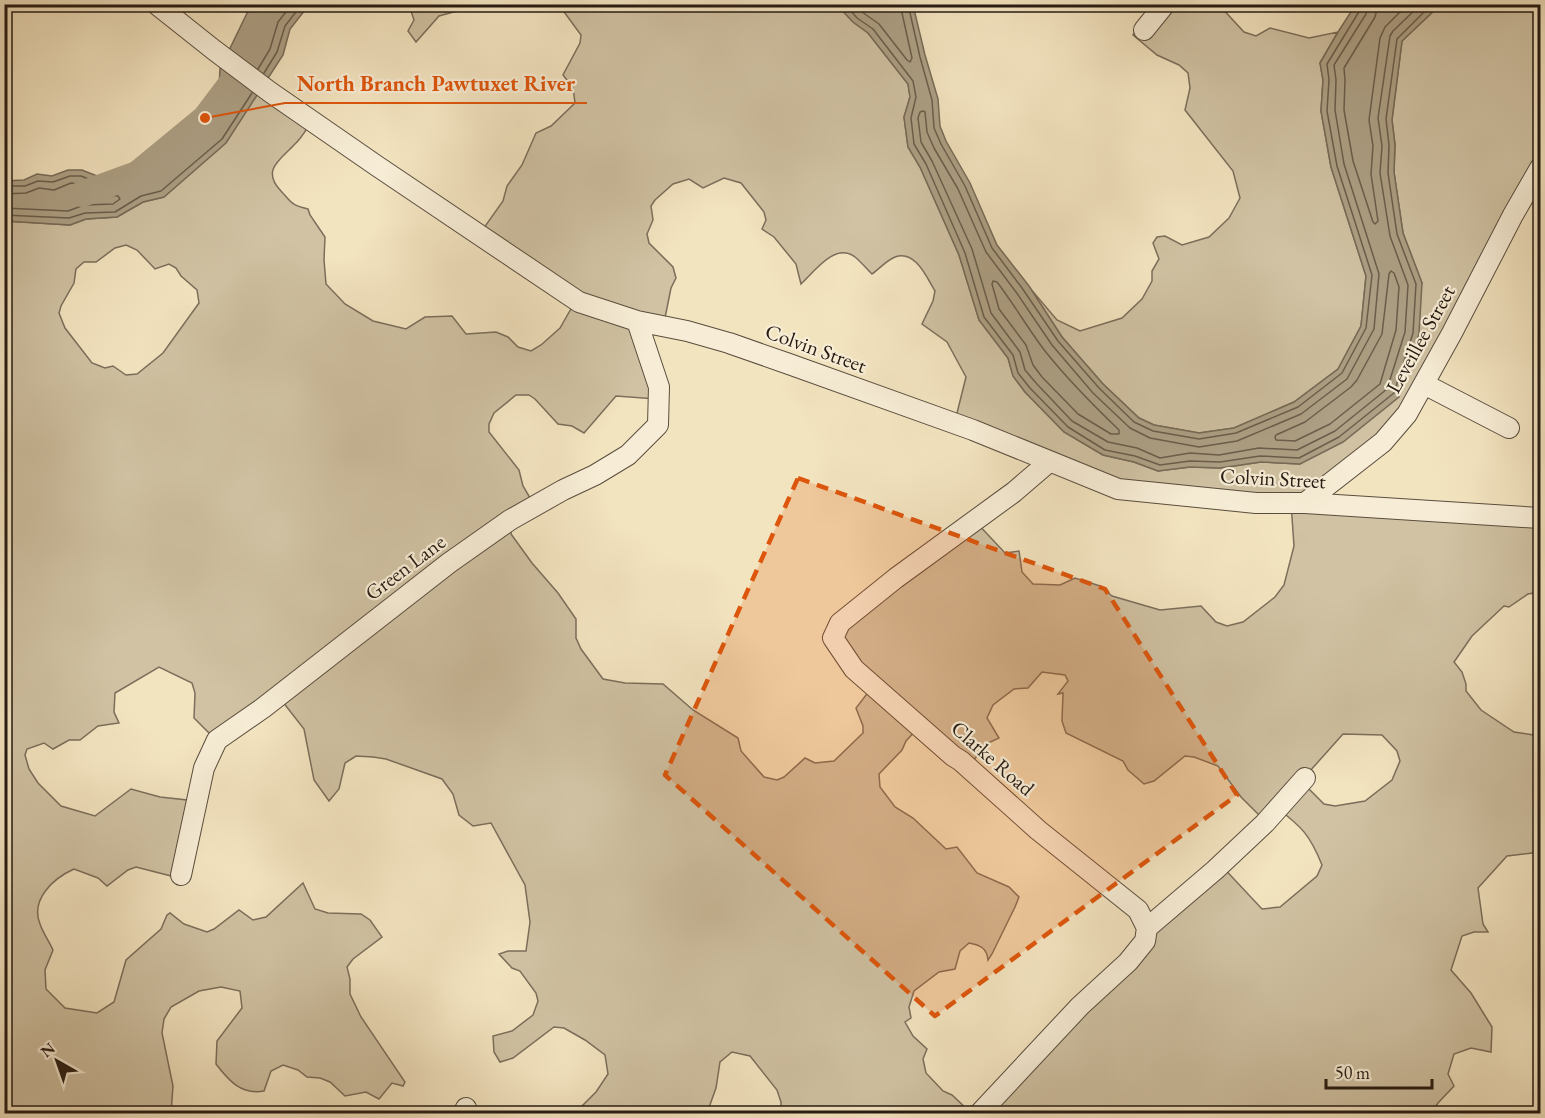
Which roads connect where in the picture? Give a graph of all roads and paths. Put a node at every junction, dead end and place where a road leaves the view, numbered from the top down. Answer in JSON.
{"nodes":[{"id":1,"x":156,"y":4,"type":"edge"},
{"id":2,"x":1165,"y":4,"type":"edge"},
{"id":3,"x":1144,"y":30,"type":"dead end"},
{"id":4,"x":1540,"y":168,"type":"edge"},
{"id":5,"x":636,"y":321,"type":"junction"},
{"id":6,"x":1424,"y":384,"type":"junction"},
{"id":7,"x":1509,"y":428,"type":"dead end"},
{"id":8,"x":1049,"y":462,"type":"junction"},
{"id":9,"x":1305,"y":503,"type":"junction"},
{"id":10,"x":1540,"y":518,"type":"edge"},
{"id":11,"x":1305,"y":778,"type":"dead end"},
{"id":12,"x":181,"y":875,"type":"dead end"},
{"id":13,"x":1147,"y":928,"type":"junction"},
{"id":14,"x":980,"y":1113,"type":"edge"}],
"edges":[{"from":1,"to":5,"type":"street","name":"Colvin Street"},
{"from":2,"to":3,"type":"street"},
{"from":4,"to":6,"type":"street","name":"Leveillee Street"},
{"from":5,"to":8,"type":"street","name":"Colvin Street"},
{"from":5,"to":12,"type":"street","name":"Green Lane"},
{"from":6,"to":7,"type":"street"},
{"from":6,"to":9,"type":"street","name":"Leveillee Street"},
{"from":8,"to":9,"type":"street","name":"Colvin Street"},
{"from":8,"to":13,"type":"street","name":"Clarke Road"},
{"from":9,"to":10,"type":"street","name":"Colvin Street"},
{"from":11,"to":13,"type":"street"},
{"from":13,"to":14,"type":"street"}]}
